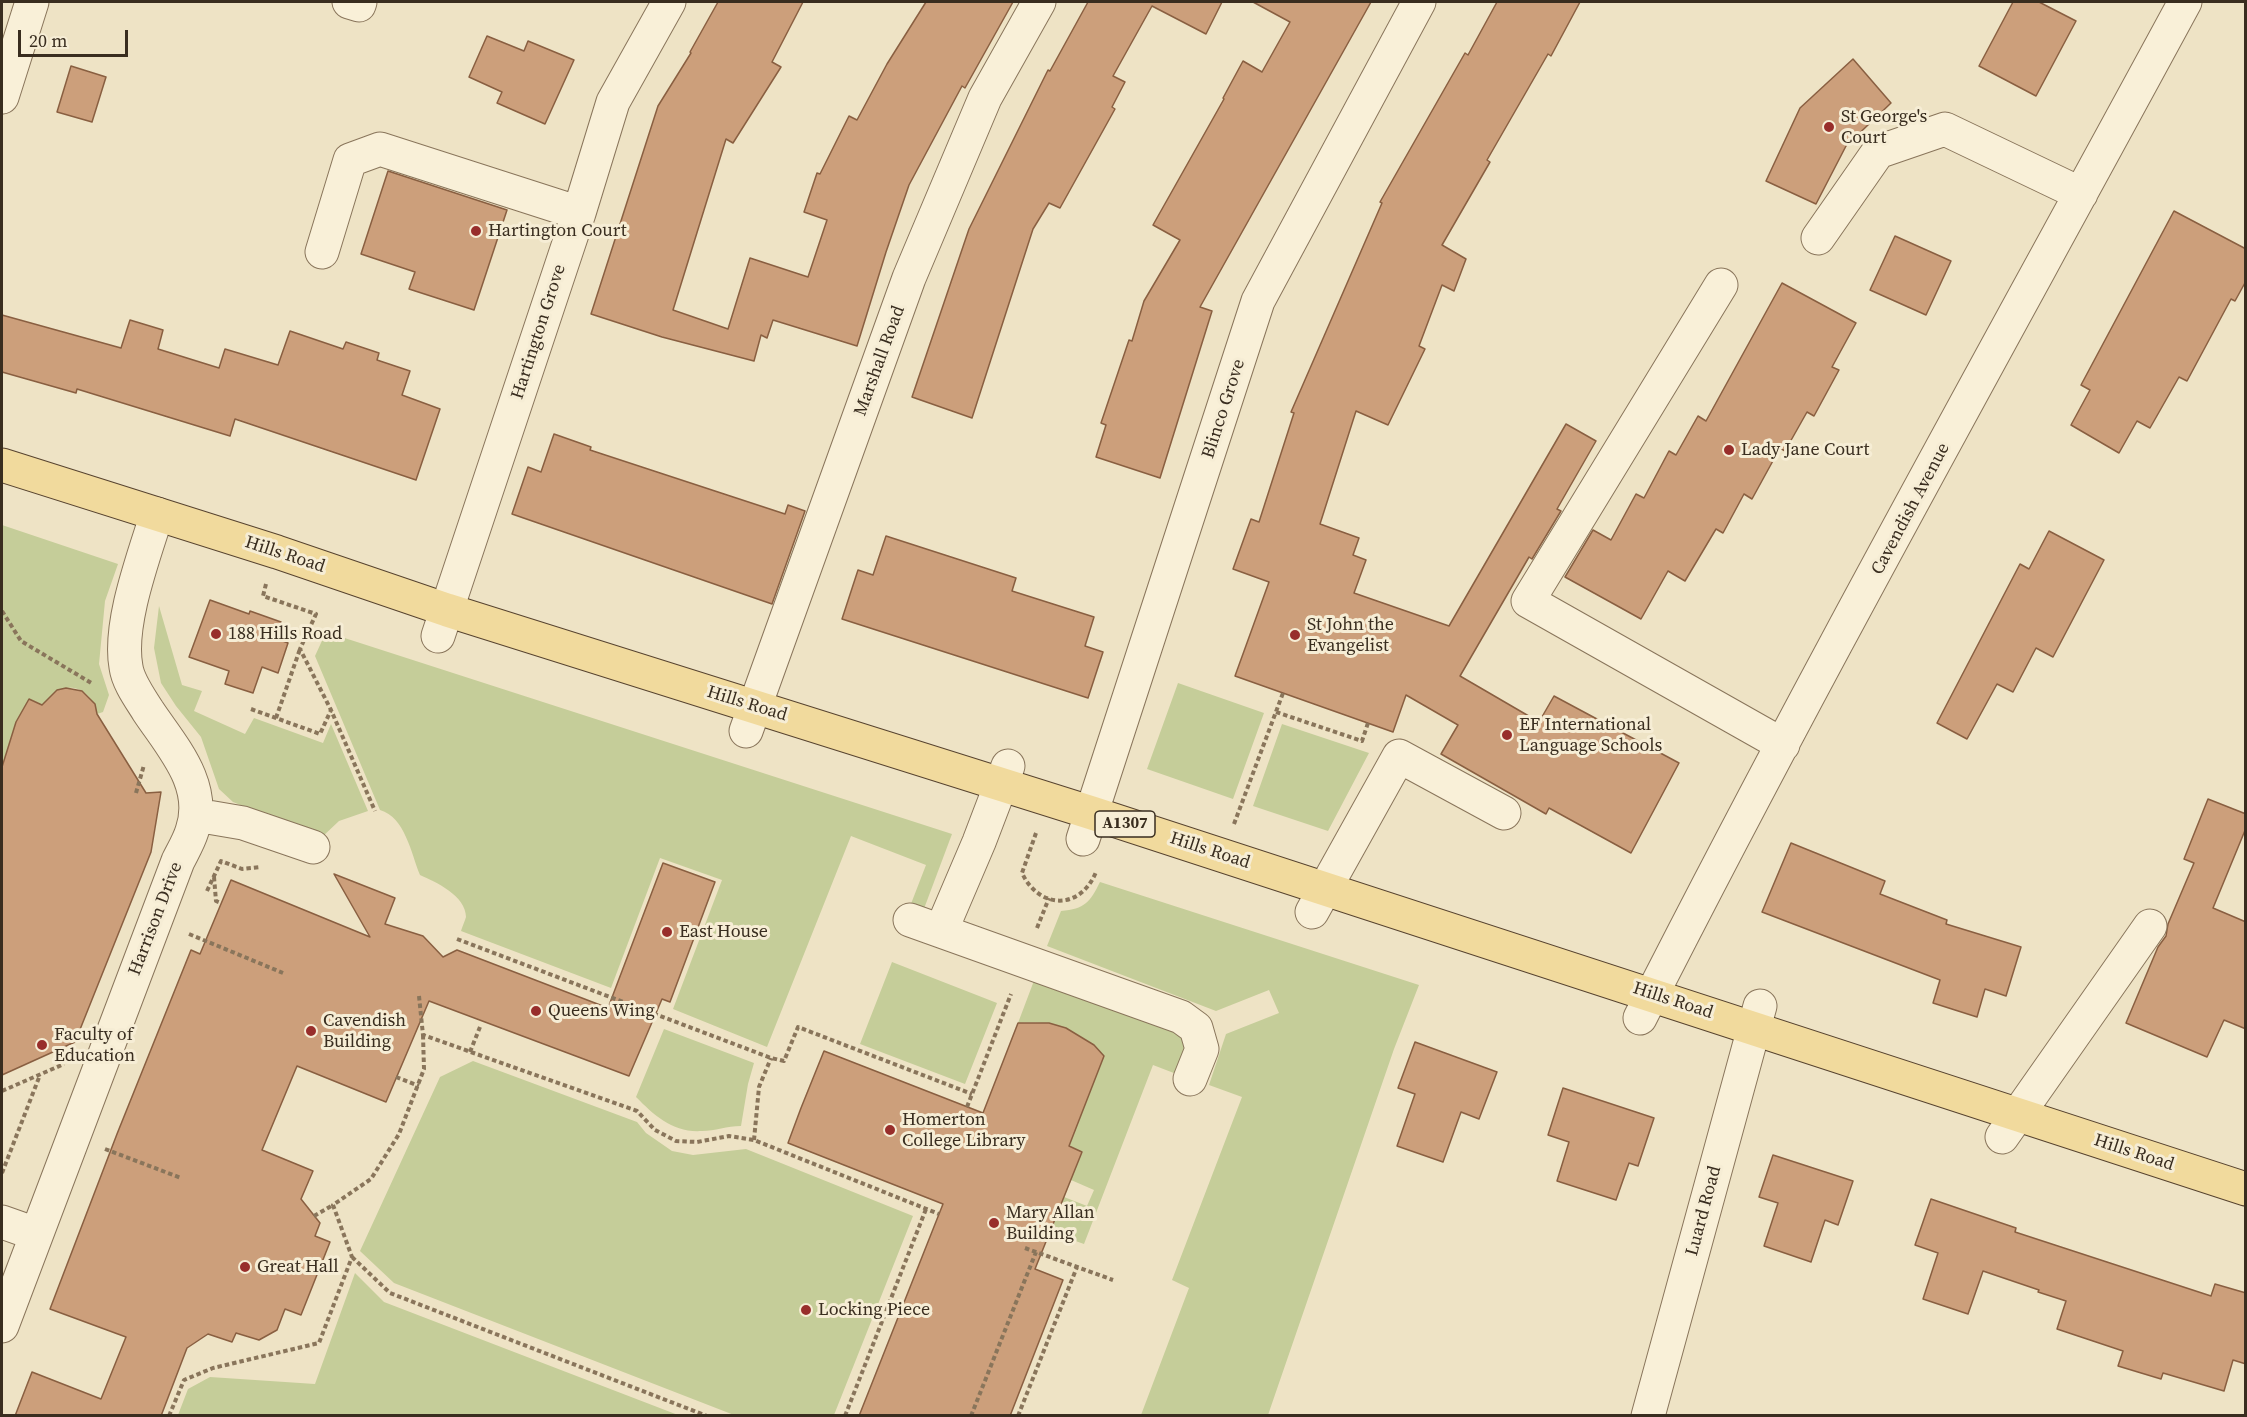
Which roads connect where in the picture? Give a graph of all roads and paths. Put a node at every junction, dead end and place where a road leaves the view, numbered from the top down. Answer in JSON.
{"nodes":[{"id":1,"x":32,"y":2,"type":"edge"},
{"id":2,"x":349,"y":2,"type":"edge"},
{"id":3,"x":360,"y":2,"type":"edge"},
{"id":4,"x":669,"y":2,"type":"edge"},
{"id":5,"x":1039,"y":2,"type":"edge"},
{"id":6,"x":1419,"y":2,"type":"edge"},
{"id":7,"x":2185,"y":2,"type":"edge"},
{"id":8,"x":6,"y":63,"type":"edge"},
{"id":9,"x":2,"y":97,"type":"edge"},
{"id":10,"x":2081,"y":194,"type":"junction"},
{"id":11,"x":579,"y":213,"type":"junction"},
{"id":12,"x":1818,"y":238,"type":"dead end"},
{"id":13,"x":322,"y":252,"type":"dead end"},
{"id":14,"x":1721,"y":285,"type":"dead end"},
{"id":15,"x":2,"y":465,"type":"edge"},
{"id":16,"x":157,"y":514,"type":"junction"},
{"id":17,"x":267,"y":582,"type":"dead end"},
{"id":18,"x":2,"y":611,"type":"edge"},
{"id":19,"x":442,"y":623,"type":"junction"},
{"id":20,"x":300,"y":649,"type":"junction"},
{"id":21,"x":94,"y":685,"type":"dead end"},
{"id":22,"x":1283,"y":693,"type":"dead end"},
{"id":23,"x":251,"y":709,"type":"dead end"},
{"id":24,"x":331,"y":710,"type":"junction"},
{"id":25,"x":1276,"y":712,"type":"junction"},
{"id":26,"x":276,"y":718,"type":"junction"},
{"id":27,"x":751,"y":719,"type":"junction"},
{"id":28,"x":1368,"y":723,"type":"dead end"},
{"id":29,"x":1783,"y":745,"type":"junction"},
{"id":30,"x":1004,"y":775,"type":"junction"},
{"id":31,"x":375,"y":811,"type":"dead end"},
{"id":32,"x":1504,"y":813,"type":"dead end"},
{"id":33,"x":196,"y":815,"type":"junction"},
{"id":34,"x":1088,"y":826,"type":"junction"},
{"id":35,"x":313,"y":847,"type":"dead end"},
{"id":36,"x":1223,"y":856,"type":"junction"},
{"id":37,"x":263,"y":867,"type":"dead end"},
{"id":38,"x":214,"y":877,"type":"junction"},
{"id":39,"x":205,"y":896,"type":"dead end"},
{"id":40,"x":1049,"y":898,"type":"dead end"},
{"id":41,"x":1318,"y":900,"type":"junction"},
{"id":42,"x":221,"y":903,"type":"dead end"},
{"id":43,"x":910,"y":920,"type":"dead end"},
{"id":44,"x":192,"y":925,"type":"dead end"},
{"id":45,"x":2150,"y":926,"type":"dead end"},
{"id":46,"x":941,"y":931,"type":"junction"},
{"id":47,"x":457,"y":939,"type":"dead end"},
{"id":48,"x":1024,"y":961,"type":"junction"},
{"id":49,"x":283,"y":973,"type":"dead end"},
{"id":50,"x":419,"y":996,"type":"dead end"},
{"id":51,"x":1646,"y":1006,"type":"junction"},
{"id":52,"x":1756,"y":1016,"type":"junction"},
{"id":53,"x":480,"y":1027,"type":"dead end"},
{"id":54,"x":423,"y":1035,"type":"junction"},
{"id":55,"x":108,"y":1044,"type":"junction"},
{"id":56,"x":470,"y":1052,"type":"junction"},
{"id":57,"x":771,"y":1058,"type":"junction"},
{"id":58,"x":40,"y":1074,"type":"junction"},
{"id":59,"x":396,"y":1077,"type":"dead end"},
{"id":60,"x":1190,"y":1079,"type":"dead end"},
{"id":61,"x":419,"y":1086,"type":"junction"},
{"id":62,"x":2,"y":1091,"type":"edge"},
{"id":63,"x":972,"y":1094,"type":"junction"},
{"id":64,"x":967,"y":1107,"type":"dead end"},
{"id":65,"x":2010,"y":1126,"type":"junction"},
{"id":66,"x":74,"y":1134,"type":"junction"},
{"id":67,"x":754,"y":1140,"type":"junction"},
{"id":68,"x":3,"y":1160,"type":"edge"},
{"id":69,"x":2,"y":1173,"type":"edge"},
{"id":70,"x":181,"y":1178,"type":"dead end"},
{"id":71,"x":2246,"y":1189,"type":"edge"},
{"id":72,"x":333,"y":1205,"type":"junction"},
{"id":73,"x":926,"y":1209,"type":"junction"},
{"id":74,"x":939,"y":1214,"type":"dead end"},
{"id":75,"x":314,"y":1216,"type":"dead end"},
{"id":76,"x":2,"y":1222,"type":"edge"},
{"id":77,"x":36,"y":1234,"type":"junction"},
{"id":78,"x":1025,"y":1248,"type":"dead end"},
{"id":79,"x":1036,"y":1252,"type":"junction"},
{"id":80,"x":352,"y":1257,"type":"junction"},
{"id":81,"x":1077,"y":1267,"type":"junction"},
{"id":82,"x":1113,"y":1280,"type":"dead end"},
{"id":83,"x":2,"y":1326,"type":"edge"},
{"id":84,"x":169,"y":1416,"type":"edge"},
{"id":85,"x":707,"y":1416,"type":"edge"},
{"id":86,"x":845,"y":1416,"type":"edge"},
{"id":87,"x":971,"y":1416,"type":"edge"},
{"id":88,"x":1018,"y":1416,"type":"edge"},
{"id":89,"x":1648,"y":1416,"type":"edge"}],
"edges":[{"from":1,"to":8,"type":"street"},
{"from":2,"to":3,"type":"street"},
{"from":4,"to":11,"type":"street","name":"Hartington Grove"},
{"from":5,"to":27,"type":"street","name":"Marshall Road"},
{"from":6,"to":34,"type":"street","name":"Blinco Grove"},
{"from":7,"to":10,"type":"street","name":"Cavendish Avenue"},
{"from":8,"to":9,"type":"street"},
{"from":10,"to":12,"type":"street"},
{"from":10,"to":29,"type":"street","name":"Cavendish Avenue"},
{"from":11,"to":13,"type":"street"},
{"from":11,"to":19,"type":"street","name":"Hartington Grove"},
{"from":14,"to":29,"type":"street"},
{"from":15,"to":16,"type":"main road","name":"Hills Road","number":"A1307"},
{"from":16,"to":19,"type":"main road","name":"Hills Road","number":"A1307"},
{"from":16,"to":33,"type":"street","name":"Harrison Drive"},
{"from":17,"to":20,"type":"path"},
{"from":18,"to":21,"type":"path"},
{"from":19,"to":27,"type":"main road","name":"Hills Road","number":"A1307"},
{"from":20,"to":24,"type":"path"},
{"from":20,"to":26,"type":"path"},
{"from":22,"to":25,"type":"path"},
{"from":23,"to":26,"type":"path"},
{"from":24,"to":26,"type":"path"},
{"from":24,"to":31,"type":"path"},
{"from":25,"to":28,"type":"path"},
{"from":25,"to":36,"type":"path"},
{"from":27,"to":30,"type":"main road","name":"Hills Road","number":"A1307"},
{"from":29,"to":51,"type":"street","name":"Cavendish Avenue"},
{"from":30,"to":34,"type":"main road","name":"Hills Road","number":"A1307"},
{"from":30,"to":46,"type":"street"},
{"from":32,"to":41,"type":"street"},
{"from":33,"to":35,"type":"street"},
{"from":33,"to":55,"type":"street","name":"Harrison Drive"},
{"from":34,"to":36,"type":"main road","name":"Hills Road","number":"A1307"},
{"from":36,"to":41,"type":"main road","name":"Hills Road","number":"A1307"},
{"from":37,"to":38,"type":"path"},
{"from":38,"to":39,"type":"path"},
{"from":38,"to":42,"type":"path"},
{"from":40,"to":48,"type":"path"},
{"from":41,"to":51,"type":"main road","name":"Hills Road","number":"A1307"},
{"from":43,"to":46,"type":"street"},
{"from":44,"to":49,"type":"path"},
{"from":45,"to":65,"type":"street"},
{"from":46,"to":48,"type":"street"},
{"from":47,"to":57,"type":"path"},
{"from":48,"to":60,"type":"street"},
{"from":48,"to":63,"type":"path"},
{"from":50,"to":54,"type":"path"},
{"from":51,"to":52,"type":"main road","name":"Hills Road","number":"A1307"},
{"from":52,"to":65,"type":"main road","name":"Hills Road","number":"A1307"},
{"from":52,"to":89,"type":"street","name":"Luard Road"},
{"from":53,"to":56,"type":"path"},
{"from":54,"to":56,"type":"path"},
{"from":54,"to":61,"type":"path"},
{"from":55,"to":58,"type":"path"},
{"from":55,"to":66,"type":"street","name":"Harrison Drive"},
{"from":56,"to":67,"type":"path"},
{"from":57,"to":63,"type":"path"},
{"from":57,"to":67,"type":"path"},
{"from":58,"to":62,"type":"path"},
{"from":58,"to":68,"type":"path"},
{"from":59,"to":61,"type":"path"},
{"from":61,"to":72,"type":"path"},
{"from":63,"to":64,"type":"path"},
{"from":65,"to":71,"type":"main road","name":"Hills Road","number":"A1307"},
{"from":66,"to":70,"type":"path"},
{"from":66,"to":77,"type":"street","name":"Harrison Drive"},
{"from":67,"to":73,"type":"path"},
{"from":68,"to":69,"type":"path"},
{"from":72,"to":75,"type":"path"},
{"from":72,"to":80,"type":"path"},
{"from":73,"to":74,"type":"path"},
{"from":73,"to":86,"type":"path"},
{"from":76,"to":77,"type":"street"},
{"from":77,"to":83,"type":"street","name":"Harrison Drive"},
{"from":78,"to":79,"type":"path"},
{"from":79,"to":81,"type":"path"},
{"from":79,"to":87,"type":"path"},
{"from":80,"to":84,"type":"path"},
{"from":80,"to":85,"type":"path"},
{"from":81,"to":82,"type":"path"},
{"from":81,"to":88,"type":"path"}]}
